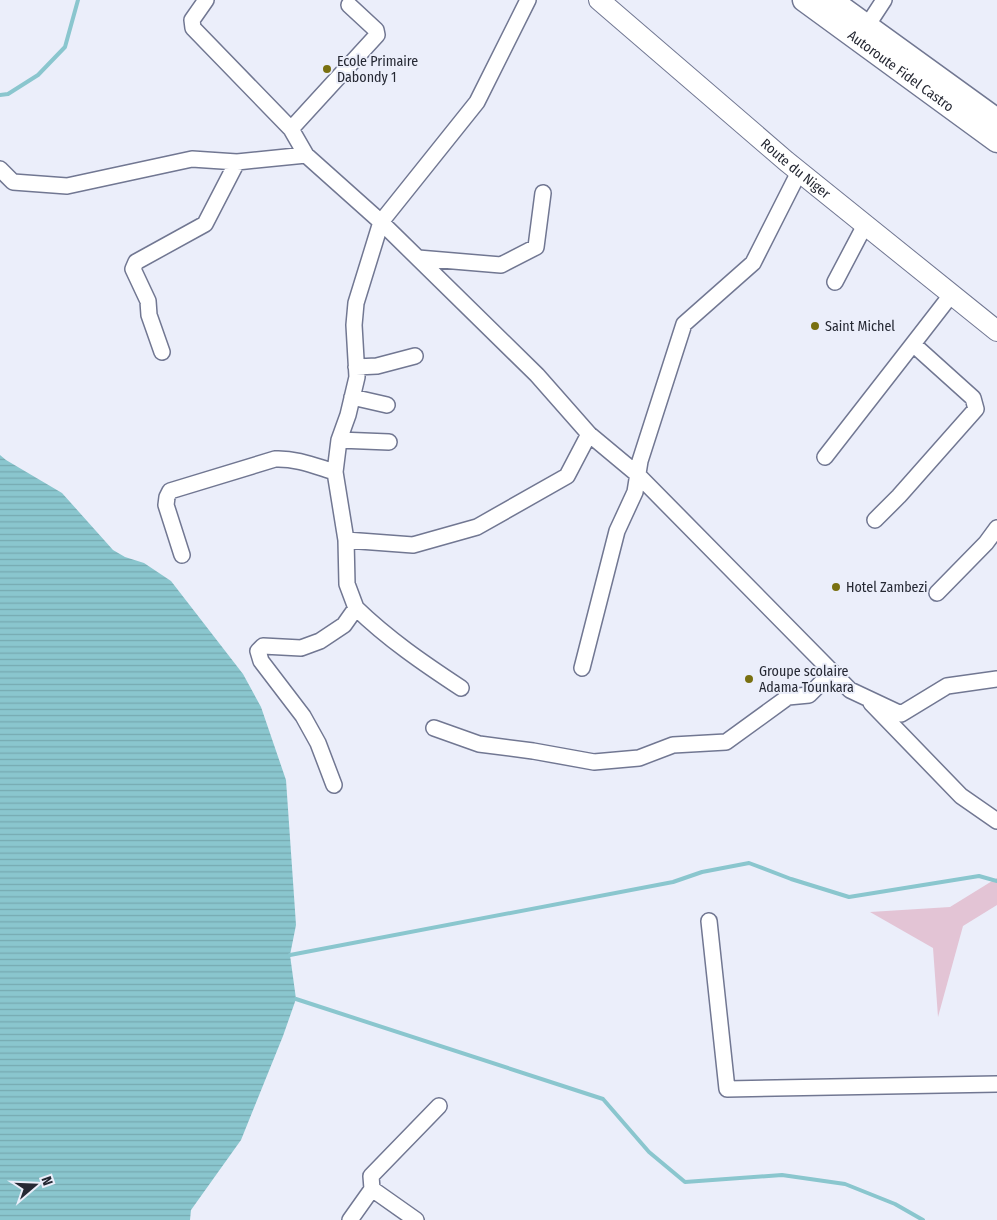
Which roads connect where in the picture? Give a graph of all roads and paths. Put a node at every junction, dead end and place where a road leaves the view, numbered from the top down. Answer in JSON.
{"nodes":[{"id":1,"x":206,"y":0,"type":"edge"},
{"id":2,"x":528,"y":0,"type":"edge"},
{"id":3,"x":600,"y":0,"type":"edge"},
{"id":4,"x":804,"y":0,"type":"edge"},
{"id":5,"x":831,"y":0,"type":"edge"},
{"id":6,"x":884,"y":0,"type":"edge"},
{"id":7,"x":349,"y":5,"type":"dead end"},
{"id":8,"x":867,"y":26,"type":"junction"},
{"id":9,"x":997,"y":120,"type":"edge"},
{"id":10,"x":291,"y":129,"type":"junction"},
{"id":11,"x":997,"y":141,"type":"edge"},
{"id":12,"x":306,"y":155,"type":"junction"},
{"id":13,"x":237,"y":162,"type":"junction"},
{"id":14,"x":0,"y":169,"type":"edge"},
{"id":15,"x":799,"y":172,"type":"junction"},
{"id":16,"x":543,"y":193,"type":"dead end"},
{"id":17,"x":381,"y":222,"type":"junction"},
{"id":18,"x":865,"y":225,"type":"junction"},
{"id":19,"x":418,"y":258,"type":"junction"},
{"id":20,"x":836,"y":282,"type":"dead end"},
{"id":21,"x":951,"y":295,"type":"junction"},
{"id":22,"x":997,"y":331,"type":"edge"},
{"id":23,"x":913,"y":344,"type":"junction"},
{"id":24,"x":162,"y":352,"type":"dead end"},
{"id":25,"x":415,"y":356,"type":"dead end"},
{"id":26,"x":356,"y":367,"type":"junction"},
{"id":27,"x":352,"y":397,"type":"junction"},
{"id":28,"x":387,"y":405,"type":"dead end"},
{"id":29,"x":589,"y":434,"type":"junction"},
{"id":30,"x":339,"y":440,"type":"junction"},
{"id":31,"x":389,"y":442,"type":"dead end"},
{"id":32,"x":825,"y":457,"type":"dead end"},
{"id":33,"x":335,"y":472,"type":"junction"},
{"id":34,"x":638,"y":474,"type":"junction"},
{"id":35,"x":875,"y":520,"type":"dead end"},
{"id":36,"x":997,"y":528,"type":"edge"},
{"id":37,"x":346,"y":540,"type":"junction"},
{"id":38,"x":182,"y":555,"type":"dead end"},
{"id":39,"x":937,"y":593,"type":"dead end"},
{"id":40,"x":356,"y":608,"type":"junction"},
{"id":41,"x":582,"y":668,"type":"dead end"},
{"id":42,"x":832,"y":672,"type":"junction"},
{"id":43,"x":997,"y":679,"type":"edge"},
{"id":44,"x":460,"y":688,"type":"dead end"},
{"id":45,"x":865,"y":697,"type":"junction"},
{"id":46,"x":434,"y":728,"type":"dead end"},
{"id":47,"x":334,"y":785,"type":"dead end"},
{"id":48,"x":997,"y":821,"type":"edge"},
{"id":49,"x":709,"y":921,"type":"dead end"},
{"id":50,"x":997,"y":1084,"type":"edge"},
{"id":51,"x":439,"y":1106,"type":"dead end"},
{"id":52,"x":372,"y":1189,"type":"junction"},
{"id":53,"x":350,"y":1220,"type":"edge"},
{"id":54,"x":416,"y":1220,"type":"edge"}],
"edges":[{"from":1,"to":10,"type":"street"},
{"from":2,"to":17,"type":"street"},
{"from":3,"to":15,"type":"main road","name":"Route du Niger"},
{"from":4,"to":11,"type":"highway","name":"Autoroute Fidel Castro"},
{"from":5,"to":8,"type":"highway","name":"Autoroute Fidel Castro"},
{"from":6,"to":8,"type":"street"},
{"from":7,"to":10,"type":"street"},
{"from":8,"to":9,"type":"highway","name":"Autoroute Fidel Castro"},
{"from":10,"to":12,"type":"street"},
{"from":12,"to":13,"type":"street"},
{"from":12,"to":17,"type":"street"},
{"from":13,"to":14,"type":"street"},
{"from":13,"to":24,"type":"street"},
{"from":15,"to":18,"type":"main road","name":"Route du Niger"},
{"from":15,"to":34,"type":"street"},
{"from":16,"to":19,"type":"street"},
{"from":17,"to":19,"type":"street"},
{"from":17,"to":26,"type":"street"},
{"from":18,"to":20,"type":"street"},
{"from":18,"to":21,"type":"main road","name":"Route du Niger"},
{"from":19,"to":29,"type":"street"},
{"from":21,"to":22,"type":"main road","name":"Route du Niger"},
{"from":21,"to":23,"type":"street"},
{"from":23,"to":32,"type":"street"},
{"from":23,"to":35,"type":"street"},
{"from":25,"to":26,"type":"street"},
{"from":26,"to":27,"type":"street"},
{"from":27,"to":28,"type":"street"},
{"from":27,"to":30,"type":"street"},
{"from":29,"to":34,"type":"street"},
{"from":29,"to":37,"type":"street"},
{"from":30,"to":31,"type":"street"},
{"from":30,"to":33,"type":"street"},
{"from":33,"to":37,"type":"street"},
{"from":33,"to":38,"type":"street"},
{"from":34,"to":41,"type":"street"},
{"from":34,"to":42,"type":"street"},
{"from":36,"to":39,"type":"street"},
{"from":37,"to":40,"type":"street"},
{"from":40,"to":44,"type":"street"},
{"from":40,"to":47,"type":"street"},
{"from":42,"to":45,"type":"street"},
{"from":42,"to":46,"type":"street"},
{"from":43,"to":45,"type":"street"},
{"from":45,"to":48,"type":"street"},
{"from":49,"to":50,"type":"street"},
{"from":51,"to":52,"type":"street"},
{"from":52,"to":53,"type":"street"},
{"from":52,"to":54,"type":"street"}]}
